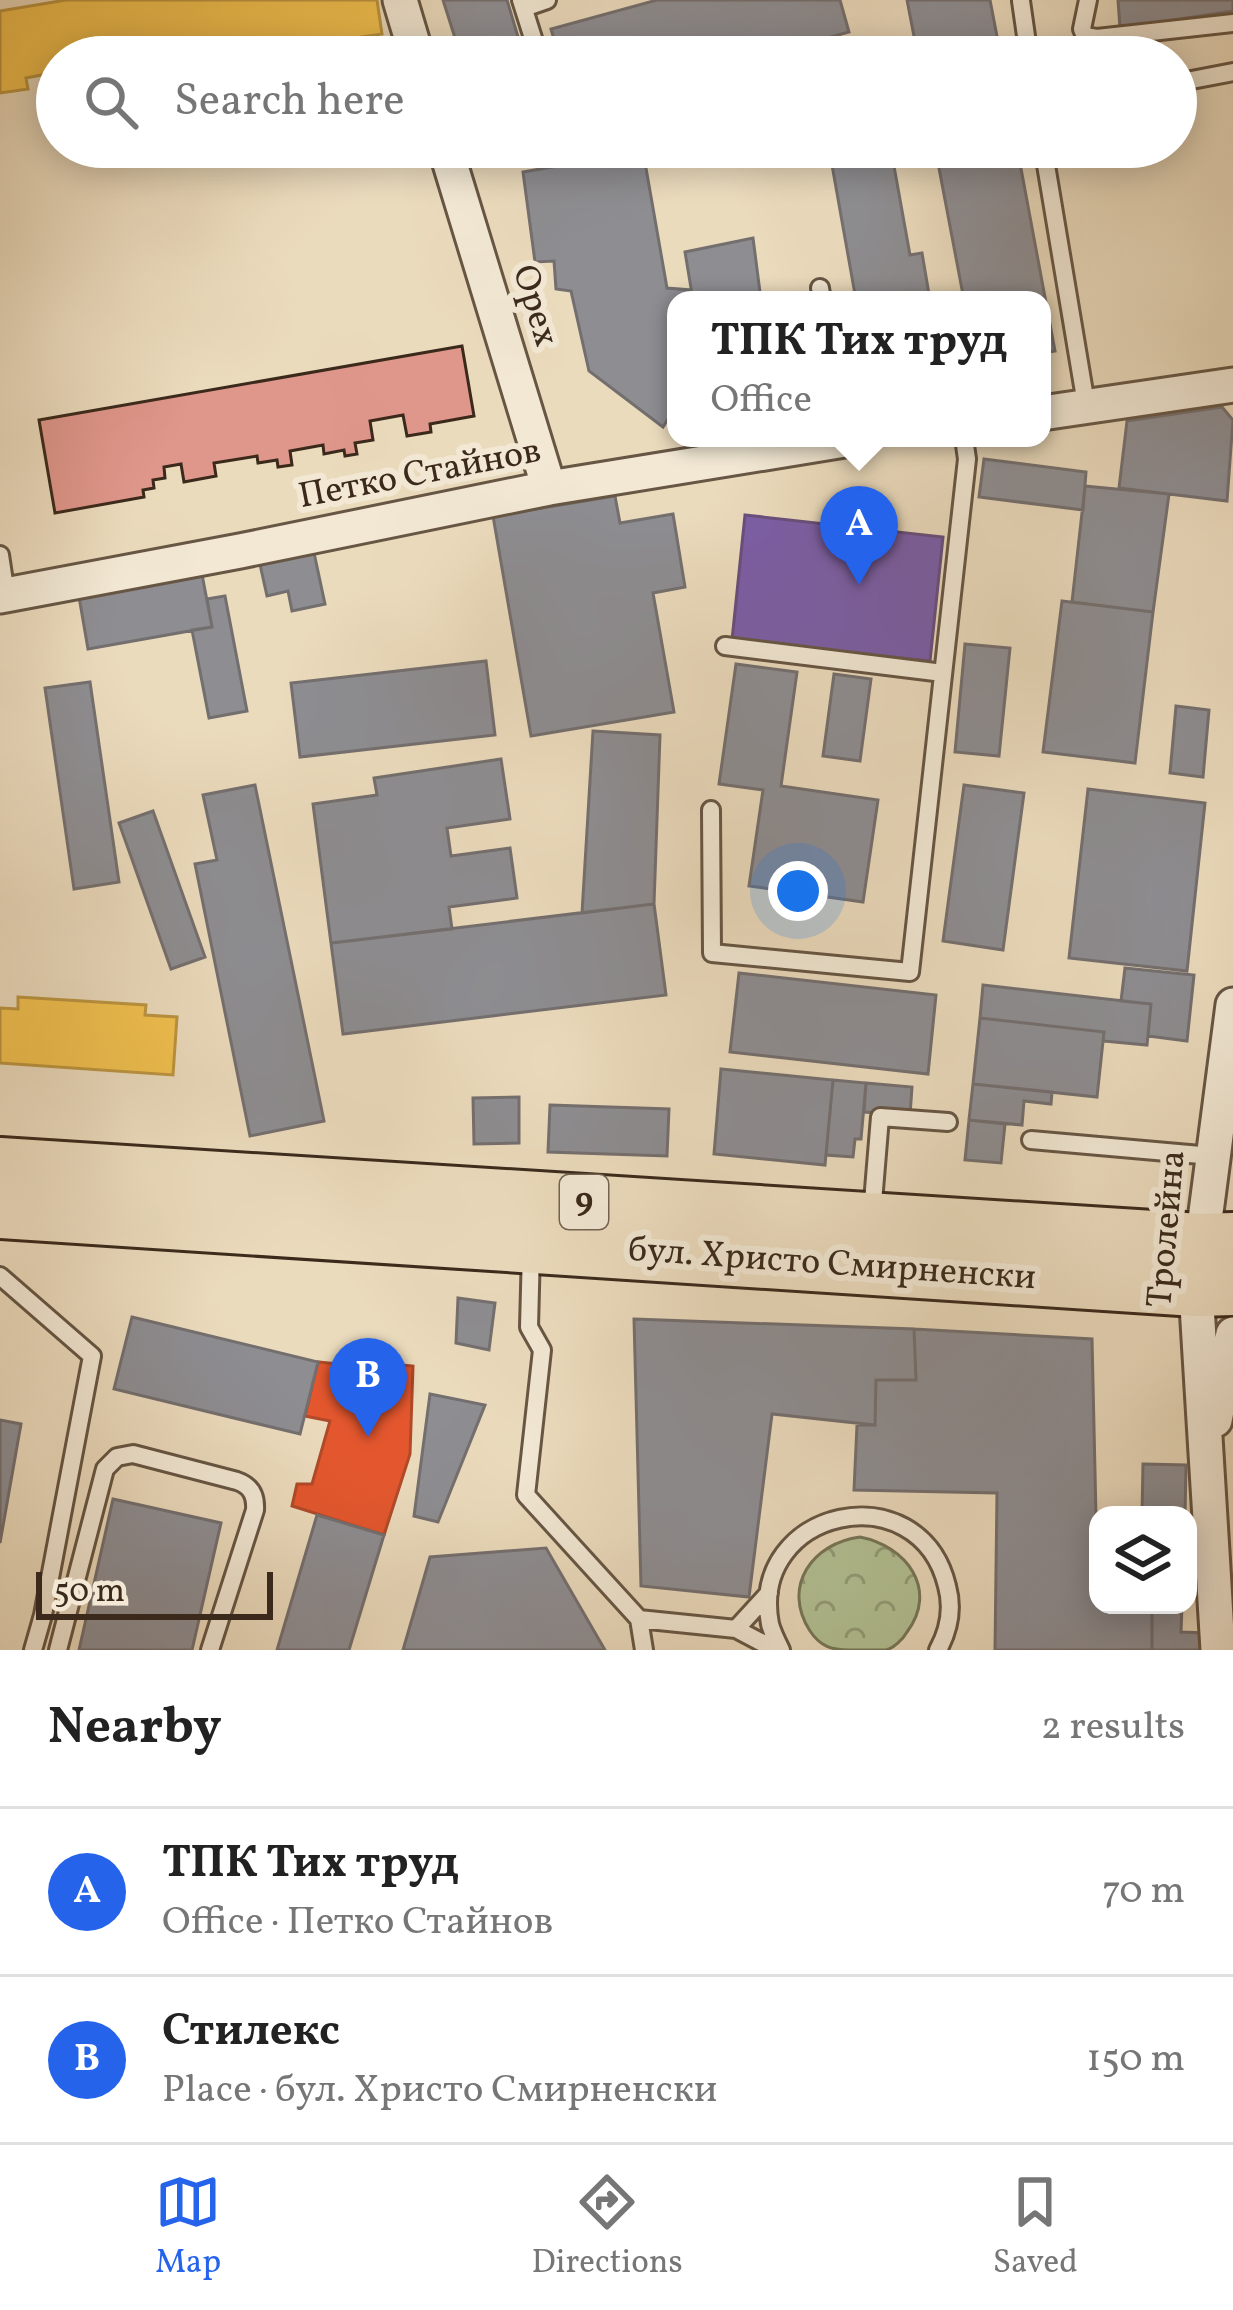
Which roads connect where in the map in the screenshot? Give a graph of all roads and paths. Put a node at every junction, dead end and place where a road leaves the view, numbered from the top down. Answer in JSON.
{"nodes":[{"id":1,"x":400,"y":0,"type":"edge"},
{"id":2,"x":547,"y":0,"type":"edge"},
{"id":3,"x":1088,"y":0,"type":"edge"},
{"id":4,"x":1021,"y":1,"type":"edge"},
{"id":5,"x":523,"y":4,"type":"edge"},
{"id":6,"x":1233,"y":22,"type":"edge"},
{"id":7,"x":411,"y":36,"type":"edge"},
{"id":8,"x":532,"y":36,"type":"edge"},
{"id":9,"x":1026,"y":36,"type":"edge"},
{"id":10,"x":1085,"y":36,"type":"edge"},
{"id":11,"x":1114,"y":36,"type":"edge"},
{"id":12,"x":1233,"y":72,"type":"edge"},
{"id":13,"x":1197,"y":79,"type":"edge"},
{"id":14,"x":451,"y":168,"type":"edge"},
{"id":15,"x":1047,"y":168,"type":"edge"},
{"id":16,"x":1233,"y":385,"type":"edge"},
{"id":17,"x":1086,"y":404,"type":"junction"},
{"id":18,"x":1051,"y":410,"type":"edge"},
{"id":19,"x":798,"y":447,"type":"edge"},
{"id":20,"x":965,"y":447,"type":"edge"},
{"id":21,"x":549,"y":488,"type":"junction"},
{"id":22,"x":0,"y":555,"type":"edge"},
{"id":23,"x":3,"y":596,"type":"edge"},
{"id":24,"x":725,"y":646,"type":"dead end"},
{"id":25,"x":943,"y":673,"type":"junction"},
{"id":26,"x":710,"y":810,"type":"dead end"},
{"id":27,"x":1233,"y":1005,"type":"edge"},
{"id":28,"x":948,"y":1122,"type":"dead end"},
{"id":29,"x":1031,"y":1140,"type":"dead end"},
{"id":30,"x":1212,"y":1156,"type":"junction"},
{"id":31,"x":2,"y":1205,"type":"edge"},
{"id":32,"x":872,"y":1221,"type":"junction"},
{"id":33,"x":531,"y":1245,"type":"junction"},
{"id":34,"x":1216,"y":1265,"type":"edge"},
{"id":35,"x":0,"y":1276,"type":"edge"},
{"id":36,"x":1233,"y":1334,"type":"edge"},
{"id":37,"x":1206,"y":1460,"type":"junction"},
{"id":38,"x":769,"y":1593,"type":"junction"},
{"id":39,"x":639,"y":1618,"type":"junction"},
{"id":40,"x":736,"y":1628,"type":"junction"},
{"id":41,"x":942,"y":1647,"type":"edge"},
{"id":42,"x":33,"y":1650,"type":"edge"},
{"id":43,"x":58,"y":1650,"type":"edge"},
{"id":44,"x":210,"y":1650,"type":"edge"},
{"id":45,"x":644,"y":1650,"type":"edge"},
{"id":46,"x":778,"y":1650,"type":"edge"},
{"id":47,"x":1217,"y":1650,"type":"edge"}],
"edges":[{"from":1,"to":7,"type":"street"},
{"from":2,"to":5,"type":"lane"},
{"from":3,"to":10,"type":"lane"},
{"from":4,"to":9,"type":"lane"},
{"from":5,"to":8,"type":"lane"},
{"from":6,"to":11,"type":"lane"},
{"from":12,"to":13,"type":"lane"},
{"from":14,"to":21,"type":"street","name":"Орех"},
{"from":15,"to":17,"type":"lane"},
{"from":16,"to":17,"type":"street"},
{"from":17,"to":18,"type":"street"},
{"from":19,"to":21,"type":"street","name":"Петко Стайнов"},
{"from":20,"to":25,"type":"lane"},
{"from":21,"to":23,"type":"street","name":"Петко Стайнов"},
{"from":22,"to":23,"type":"lane"},
{"from":24,"to":25,"type":"lane"},
{"from":25,"to":26,"type":"lane"},
{"from":27,"to":30,"type":"street","name":"Тролейна"},
{"from":28,"to":32,"type":"lane"},
{"from":29,"to":30,"type":"lane"},
{"from":30,"to":34,"type":"street","name":"Тролейна"},
{"from":31,"to":32,"type":"main road","name":"бул. Христо Смирненски","number":"9"},
{"from":31,"to":33,"type":"main road","name":"бул. Христо Смирненски","number":"9"},
{"from":32,"to":34,"type":"main road","name":"бул. Христо Смирненски","number":"9"},
{"from":33,"to":34,"type":"main road","name":"бул. Христо Смирненски","number":"9"},
{"from":33,"to":39,"type":"lane"},
{"from":34,"to":37,"type":"street","name":"Тролейна"},
{"from":35,"to":42,"type":"lane"},
{"from":36,"to":37,"type":"street","name":"Тролейна"},
{"from":37,"to":47,"type":"street","name":"Тролейна"},
{"from":38,"to":40,"type":"lane"},
{"from":38,"to":41,"type":"lane"},
{"from":38,"to":46,"type":"lane"},
{"from":39,"to":40,"type":"lane"},
{"from":39,"to":45,"type":"lane"},
{"from":40,"to":46,"type":"lane"},
{"from":43,"to":44,"type":"lane"}]}
